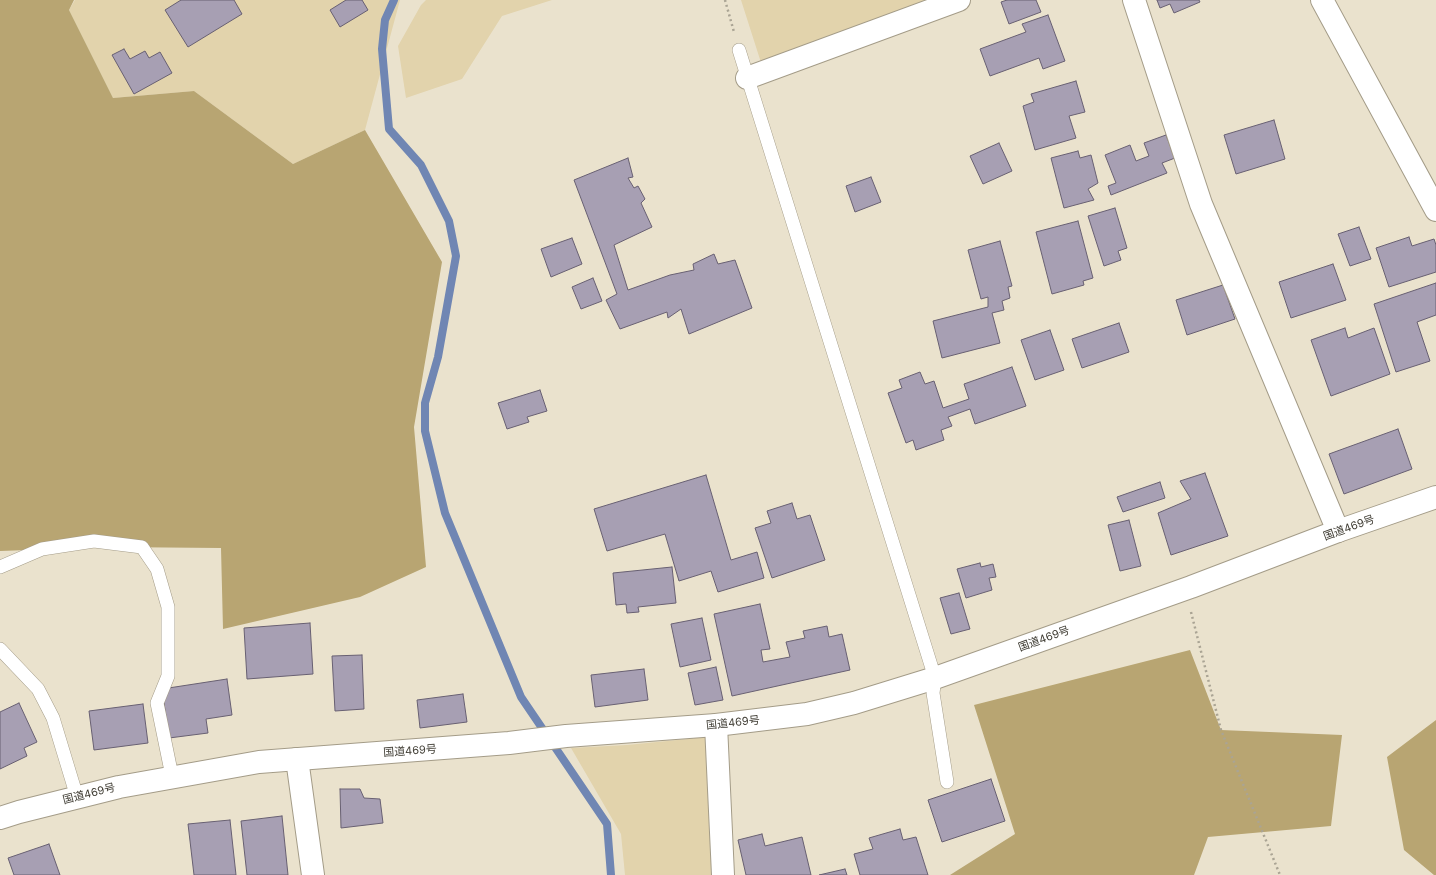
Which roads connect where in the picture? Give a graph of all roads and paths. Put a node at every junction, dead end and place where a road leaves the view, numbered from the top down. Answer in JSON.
{"nodes":[{"id":1,"x":725,"y":0,"type":"edge"},
{"id":2,"x":958,"y":0,"type":"edge"},
{"id":3,"x":1134,"y":0,"type":"edge"},
{"id":4,"x":1322,"y":0,"type":"edge"},
{"id":5,"x":739,"y":50,"type":"joint"},
{"id":6,"x":748,"y":78,"type":"junction"},
{"id":7,"x":1436,"y":210,"type":"edge"},
{"id":8,"x":1436,"y":497,"type":"edge"},
{"id":9,"x":1338,"y":531,"type":"junction"},
{"id":10,"x":0,"y":567,"type":"edge"},
{"id":11,"x":1191,"y":587,"type":"junction"},
{"id":12,"x":0,"y":649,"type":"edge"},
{"id":13,"x":935,"y":678,"type":"junction"},
{"id":14,"x":716,"y":724,"type":"junction"},
{"id":15,"x":297,"y":759,"type":"junction"},
{"id":16,"x":172,"y":776,"type":"junction"},
{"id":17,"x":947,"y":782,"type":"dead end"},
{"id":18,"x":77,"y":797,"type":"junction"},
{"id":19,"x":0,"y":818,"type":"edge"},
{"id":20,"x":313,"y":875,"type":"edge"},
{"id":21,"x":723,"y":875,"type":"edge"},
{"id":22,"x":1280,"y":875,"type":"edge"}],
"edges":[{"from":1,"to":5,"type":"path"},
{"from":2,"to":6,"type":"main road"},
{"from":3,"to":9,"type":"main road"},
{"from":4,"to":7,"type":"main road"},
{"from":5,"to":6,"type":"lane"},
{"from":6,"to":13,"type":"lane"},
{"from":8,"to":9,"type":"main road","name":"国道469号"},
{"from":9,"to":11,"type":"main road","name":"国道469号"},
{"from":10,"to":16,"type":"lane"},
{"from":11,"to":13,"type":"main road","name":"国道469号"},
{"from":11,"to":22,"type":"path"},
{"from":12,"to":18,"type":"lane"},
{"from":13,"to":14,"type":"main road","name":"国道469号"},
{"from":13,"to":17,"type":"lane"},
{"from":14,"to":15,"type":"main road","name":"国道469号"},
{"from":14,"to":21,"type":"main road"},
{"from":15,"to":16,"type":"main road","name":"国道469号"},
{"from":15,"to":20,"type":"main road"},
{"from":16,"to":18,"type":"main road","name":"国道469号"},
{"from":18,"to":19,"type":"main road","name":"国道469号"}]}
